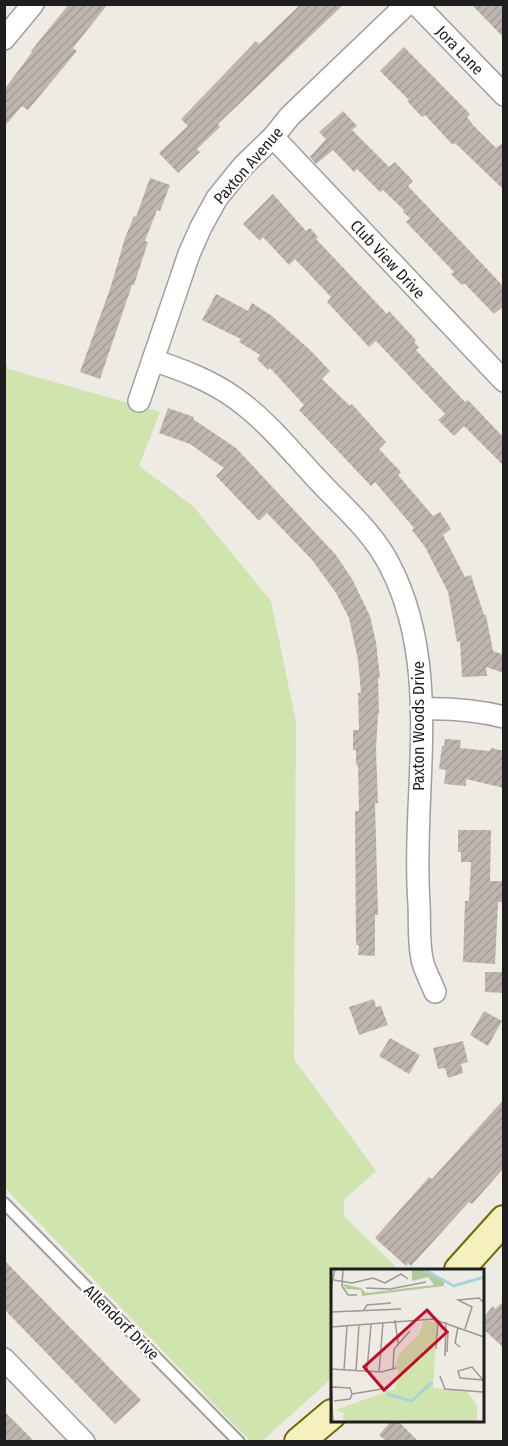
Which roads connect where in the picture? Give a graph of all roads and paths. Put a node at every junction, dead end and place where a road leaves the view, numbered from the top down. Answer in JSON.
{"nodes":[{"id":1,"x":33,"y":4,"type":"edge"},
{"id":2,"x":407,"y":4,"type":"edge"},
{"id":3,"x":416,"y":4,"type":"edge"},
{"id":4,"x":4,"y":39,"type":"edge"},
{"id":5,"x":504,"y":95,"type":"edge"},
{"id":6,"x":273,"y":137,"type":"junction"},
{"id":7,"x":153,"y":360,"type":"junction"},
{"id":8,"x":504,"y":381,"type":"edge"},
{"id":9,"x":139,"y":401,"type":"dead end"},
{"id":10,"x":421,"y":709,"type":"junction"},
{"id":11,"x":504,"y":717,"type":"edge"},
{"id":12,"x":435,"y":992,"type":"dead end"},
{"id":13,"x":4,"y":1203,"type":"edge"},
{"id":14,"x":504,"y":1220,"type":"edge"},
{"id":15,"x":460,"y":1269,"type":"edge"},
{"id":16,"x":4,"y":1359,"type":"edge"},
{"id":17,"x":331,"y":1416,"type":"edge"},
{"id":18,"x":84,"y":1442,"type":"edge"},
{"id":19,"x":239,"y":1442,"type":"edge"},
{"id":20,"x":299,"y":1442,"type":"edge"}],
"edges":[{"from":1,"to":4,"type":"street"},
{"from":2,"to":6,"type":"street","name":"Paxton Avenue"},
{"from":3,"to":5,"type":"street","name":"Jora Lane"},
{"from":6,"to":7,"type":"street","name":"Paxton Avenue"},
{"from":6,"to":8,"type":"street","name":"Club View Drive"},
{"from":7,"to":9,"type":"street","name":"Paxton Avenue"},
{"from":7,"to":10,"type":"street","name":"Paxton Woods Drive"},
{"from":10,"to":11,"type":"street"},
{"from":10,"to":12,"type":"street","name":"Paxton Woods Drive"},
{"from":13,"to":19,"type":"lane","name":"Allendorf Drive"},
{"from":14,"to":15,"type":"street"},
{"from":16,"to":18,"type":"street"},
{"from":17,"to":20,"type":"street"}]}
